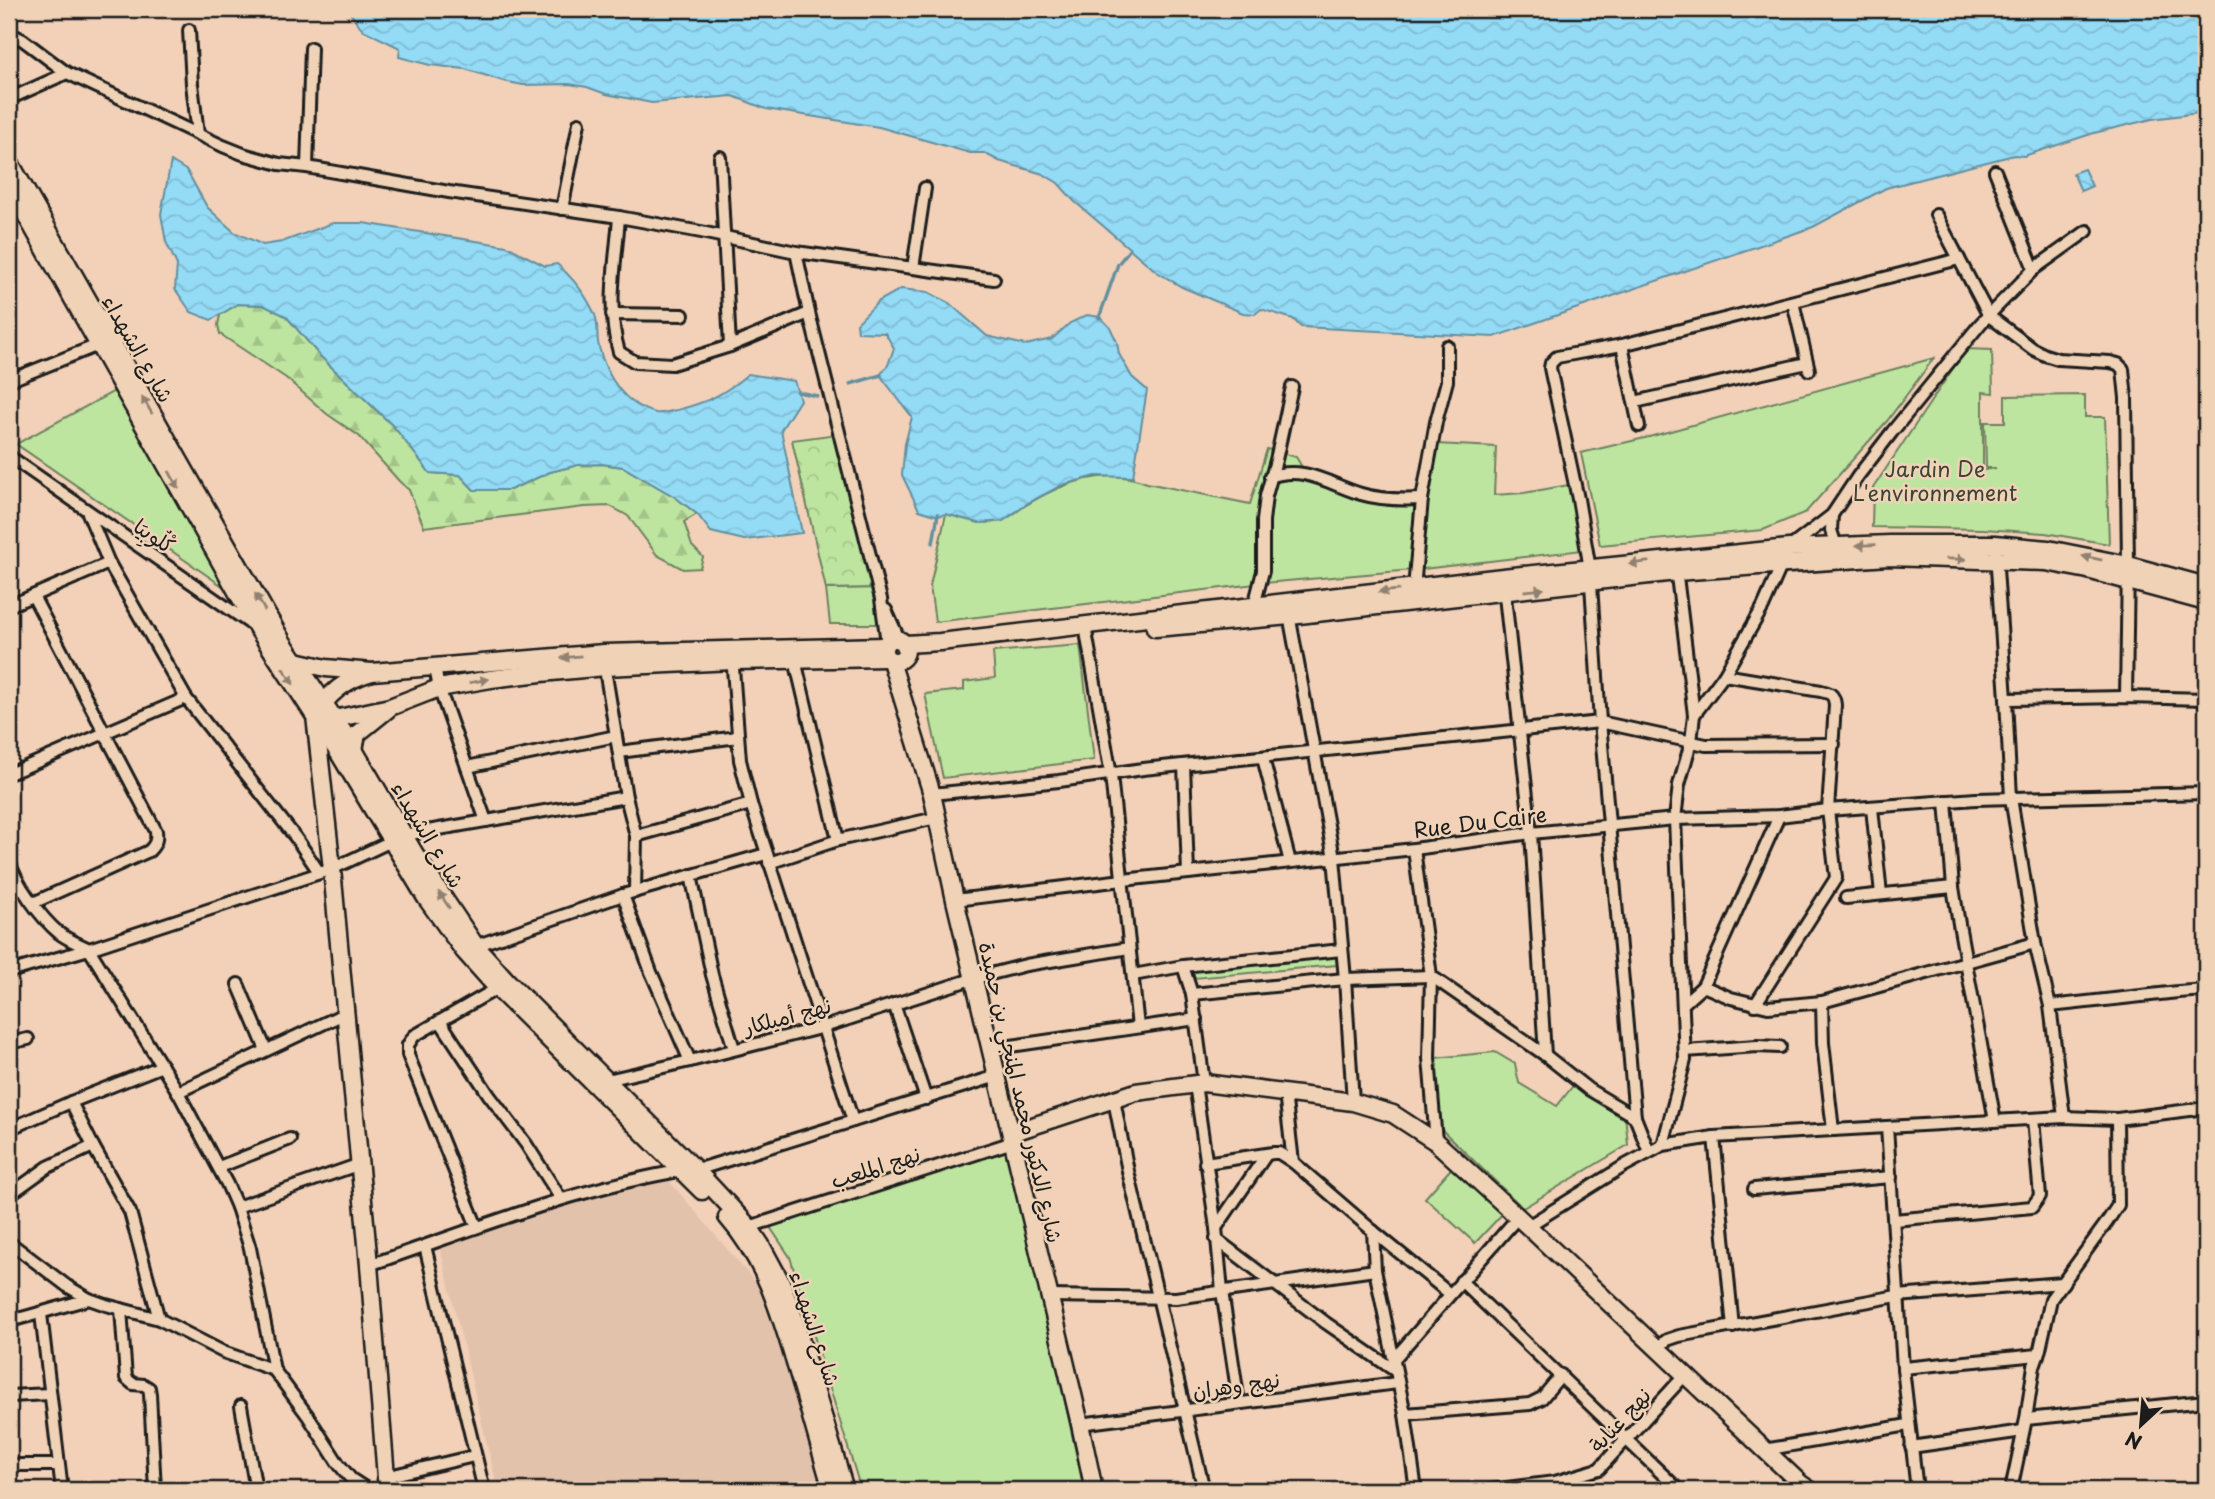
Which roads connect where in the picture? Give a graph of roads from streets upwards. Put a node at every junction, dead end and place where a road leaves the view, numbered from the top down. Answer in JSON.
{"nodes":[{"id":1,"x":189,"y":30,"type":"dead end"},
{"id":2,"x":9,"y":33,"type":"edge"},
{"id":3,"x":311,"y":48,"type":"dead end"},
{"id":4,"x":67,"y":73,"type":"junction"},
{"id":5,"x":9,"y":99,"type":"edge"},
{"id":6,"x":579,"y":123,"type":"dead end"},
{"id":7,"x":198,"y":134,"type":"junction"},
{"id":8,"x":720,"y":157,"type":"dead end"},
{"id":9,"x":9,"y":162,"type":"edge"},
{"id":10,"x":307,"y":167,"type":"junction"},
{"id":11,"x":1995,"y":171,"type":"dead end"},
{"id":12,"x":9,"y":185,"type":"edge"},
{"id":13,"x":925,"y":188,"type":"dead end"},
{"id":14,"x":562,"y":208,"type":"junction"},
{"id":15,"x":1936,"y":215,"type":"dead end"},
{"id":16,"x":619,"y":217,"type":"junction"},
{"id":17,"x":2087,"y":231,"type":"dead end"},
{"id":18,"x":724,"y":237,"type":"junction"},
{"id":19,"x":796,"y":252,"type":"junction"},
{"id":20,"x":1959,"y":259,"type":"junction"},
{"id":21,"x":913,"y":268,"type":"junction"},
{"id":22,"x":2034,"y":269,"type":"junction"},
{"id":23,"x":994,"y":279,"type":"dead end"},
{"id":24,"x":1793,"y":302,"type":"junction"},
{"id":25,"x":809,"y":313,"type":"junction"},
{"id":26,"x":612,"y":314,"type":"junction"},
{"id":27,"x":683,"y":315,"type":"dead end"},
{"id":28,"x":1989,"y":316,"type":"junction"},
{"id":29,"x":98,"y":345,"type":"junction"},
{"id":30,"x":1622,"y":345,"type":"junction"},
{"id":31,"x":730,"y":346,"type":"junction"},
{"id":32,"x":1447,"y":346,"type":"dead end"},
{"id":33,"x":9,"y":377,"type":"edge"},
{"id":34,"x":1292,"y":387,"type":"dead end"},
{"id":35,"x":1635,"y":402,"type":"junction"},
{"id":36,"x":1639,"y":426,"type":"dead end"},
{"id":37,"x":9,"y":456,"type":"edge"},
{"id":38,"x":1270,"y":477,"type":"junction"},
{"id":39,"x":1422,"y":499,"type":"junction"},
{"id":40,"x":88,"y":513,"type":"junction"},
{"id":41,"x":1832,"y":515,"type":"junction"},
{"id":42,"x":1836,"y":546,"type":"junction"},
{"id":43,"x":1790,"y":548,"type":"junction"},
{"id":44,"x":1996,"y":552,"type":"junction"},
{"id":45,"x":109,"y":563,"type":"junction"},
{"id":46,"x":1782,"y":564,"type":"junction"},
{"id":47,"x":1675,"y":566,"type":"junction"},
{"id":48,"x":2128,"y":573,"type":"junction"},
{"id":49,"x":1590,"y":576,"type":"junction"},
{"id":50,"x":1504,"y":585,"type":"junction"},
{"id":51,"x":2206,"y":586,"type":"edge"},
{"id":52,"x":1414,"y":589,"type":"junction"},
{"id":53,"x":33,"y":596,"type":"junction"},
{"id":54,"x":2206,"y":602,"type":"edge"},
{"id":55,"x":9,"y":604,"type":"edge"},
{"id":56,"x":1254,"y":606,"type":"junction"},
{"id":57,"x":1288,"y":609,"type":"junction"},
{"id":58,"x":258,"y":629,"type":"junction"},
{"id":59,"x":1085,"y":630,"type":"junction"},
{"id":60,"x":282,"y":640,"type":"junction"},
{"id":61,"x":895,"y":651,"type":"junction"},
{"id":62,"x":732,"y":655,"type":"junction"},
{"id":63,"x":604,"y":660,"type":"junction"},
{"id":64,"x":795,"y":660,"type":"junction"},
{"id":65,"x":296,"y":661,"type":"junction"},
{"id":66,"x":435,"y":668,"type":"junction"},
{"id":67,"x":372,"y":672,"type":"junction"},
{"id":68,"x":1724,"y":675,"type":"junction"},
{"id":69,"x":439,"y":688,"type":"junction"},
{"id":70,"x":2126,"y":697,"type":"junction"},
{"id":71,"x":187,"y":698,"type":"junction"},
{"id":72,"x":2006,"y":699,"type":"junction"},
{"id":73,"x":2206,"y":699,"type":"edge"},
{"id":74,"x":390,"y":707,"type":"junction"},
{"id":75,"x":323,"y":715,"type":"junction"},
{"id":76,"x":1694,"y":715,"type":"junction"},
{"id":77,"x":1600,"y":722,"type":"junction"},
{"id":78,"x":1521,"y":729,"type":"junction"},
{"id":79,"x":103,"y":733,"type":"junction"},
{"id":80,"x":616,"y":736,"type":"junction"},
{"id":81,"x":738,"y":737,"type":"junction"},
{"id":82,"x":1691,"y":742,"type":"junction"},
{"id":83,"x":1834,"y":744,"type":"junction"},
{"id":84,"x":354,"y":750,"type":"junction"},
{"id":85,"x":619,"y":752,"type":"junction"},
{"id":86,"x":1315,"y":752,"type":"junction"},
{"id":87,"x":1263,"y":758,"type":"junction"},
{"id":88,"x":1184,"y":765,"type":"junction"},
{"id":89,"x":467,"y":767,"type":"junction"},
{"id":90,"x":9,"y":774,"type":"edge"},
{"id":91,"x":1111,"y":775,"type":"junction"},
{"id":92,"x":2206,"y":793,"type":"edge"},
{"id":93,"x":932,"y":794,"type":"junction"},
{"id":94,"x":626,"y":797,"type":"junction"},
{"id":95,"x":2011,"y":798,"type":"junction"},
{"id":96,"x":1946,"y":801,"type":"junction"},
{"id":97,"x":751,"y":804,"type":"junction"},
{"id":98,"x":1872,"y":808,"type":"junction"},
{"id":99,"x":1828,"y":810,"type":"junction"},
{"id":100,"x":1779,"y":816,"type":"junction"},
{"id":101,"x":936,"y":818,"type":"junction"},
{"id":102,"x":1675,"y":819,"type":"junction"},
{"id":103,"x":486,"y":821,"type":"junction"},
{"id":104,"x":1609,"y":825,"type":"junction"},
{"id":105,"x":1531,"y":833,"type":"junction"},
{"id":106,"x":636,"y":836,"type":"junction"},
{"id":107,"x":398,"y":837,"type":"junction"},
{"id":108,"x":838,"y":840,"type":"junction"},
{"id":109,"x":1414,"y":849,"type":"junction"},
{"id":110,"x":1334,"y":858,"type":"junction"},
{"id":111,"x":768,"y":859,"type":"junction"},
{"id":112,"x":1290,"y":862,"type":"junction"},
{"id":113,"x":10,"y":865,"type":"edge"},
{"id":114,"x":326,"y":871,"type":"junction"},
{"id":115,"x":1188,"y":873,"type":"junction"},
{"id":116,"x":691,"y":875,"type":"junction"},
{"id":117,"x":1123,"y":880,"type":"junction"},
{"id":118,"x":1953,"y":887,"type":"junction"},
{"id":119,"x":629,"y":894,"type":"junction"},
{"id":120,"x":1881,"y":894,"type":"junction"},
{"id":121,"x":1846,"y":898,"type":"dead end"},
{"id":122,"x":955,"y":900,"type":"junction"},
{"id":123,"x":33,"y":903,"type":"junction"},
{"id":124,"x":2035,"y":943,"type":"junction"},
{"id":125,"x":470,"y":948,"type":"junction"},
{"id":126,"x":1129,"y":948,"type":"junction"},
{"id":127,"x":89,"y":949,"type":"junction"},
{"id":128,"x":1342,"y":950,"type":"junction"},
{"id":129,"x":1966,"y":962,"type":"junction"},
{"id":130,"x":1183,"y":965,"type":"junction"},
{"id":131,"x":9,"y":972,"type":"edge"},
{"id":132,"x":1133,"y":975,"type":"junction"},
{"id":133,"x":1432,"y":976,"type":"junction"},
{"id":134,"x":975,"y":978,"type":"junction"},
{"id":135,"x":1345,"y":979,"type":"junction"},
{"id":136,"x":238,"y":984,"type":"dead end"},
{"id":137,"x":503,"y":985,"type":"junction"},
{"id":138,"x":1703,"y":986,"type":"junction"},
{"id":139,"x":2206,"y":990,"type":"edge"},
{"id":140,"x":1192,"y":994,"type":"junction"},
{"id":141,"x":1822,"y":1002,"type":"junction"},
{"id":142,"x":1684,"y":1003,"type":"junction"},
{"id":143,"x":894,"y":1004,"type":"junction"},
{"id":144,"x":1755,"y":1005,"type":"junction"},
{"id":145,"x":2050,"y":1006,"type":"junction"},
{"id":146,"x":346,"y":1013,"type":"junction"},
{"id":147,"x":1196,"y":1019,"type":"junction"},
{"id":148,"x":440,"y":1021,"type":"junction"},
{"id":149,"x":824,"y":1027,"type":"junction"},
{"id":150,"x":1138,"y":1027,"type":"junction"},
{"id":151,"x":28,"y":1039,"type":"dead end"},
{"id":152,"x":9,"y":1044,"type":"edge"},
{"id":153,"x":1780,"y":1047,"type":"dead end"},
{"id":154,"x":734,"y":1049,"type":"junction"},
{"id":155,"x":990,"y":1049,"type":"junction"},
{"id":156,"x":266,"y":1050,"type":"junction"},
{"id":157,"x":1685,"y":1051,"type":"junction"},
{"id":158,"x":1545,"y":1055,"type":"junction"},
{"id":159,"x":690,"y":1061,"type":"junction"},
{"id":160,"x":162,"y":1066,"type":"junction"},
{"id":161,"x":997,"y":1076,"type":"junction"},
{"id":162,"x":607,"y":1080,"type":"junction"},
{"id":163,"x":1200,"y":1084,"type":"junction"},
{"id":164,"x":178,"y":1092,"type":"junction"},
{"id":165,"x":1285,"y":1093,"type":"junction"},
{"id":166,"x":926,"y":1099,"type":"junction"},
{"id":167,"x":1114,"y":1100,"type":"junction"},
{"id":168,"x":71,"y":1102,"type":"junction"},
{"id":169,"x":1353,"y":1102,"type":"junction"},
{"id":170,"x":2206,"y":1108,"type":"edge"},
{"id":171,"x":1635,"y":1117,"type":"junction"},
{"id":172,"x":2064,"y":1117,"type":"junction"},
{"id":173,"x":2034,"y":1119,"type":"junction"},
{"id":174,"x":2117,"y":1119,"type":"junction"},
{"id":175,"x":853,"y":1121,"type":"junction"},
{"id":176,"x":1995,"y":1121,"type":"junction"},
{"id":177,"x":1887,"y":1126,"type":"junction"},
{"id":178,"x":9,"y":1129,"type":"edge"},
{"id":179,"x":1833,"y":1130,"type":"junction"},
{"id":180,"x":1714,"y":1137,"type":"junction"},
{"id":181,"x":1012,"y":1138,"type":"junction"},
{"id":182,"x":290,"y":1139,"type":"dead end"},
{"id":183,"x":1436,"y":1142,"type":"junction"},
{"id":184,"x":1663,"y":1145,"type":"junction"},
{"id":185,"x":93,"y":1146,"type":"junction"},
{"id":186,"x":1648,"y":1152,"type":"junction"},
{"id":187,"x":1266,"y":1155,"type":"junction"},
{"id":188,"x":1293,"y":1162,"type":"junction"},
{"id":189,"x":1205,"y":1163,"type":"junction"},
{"id":190,"x":360,"y":1164,"type":"junction"},
{"id":191,"x":219,"y":1167,"type":"junction"},
{"id":192,"x":687,"y":1169,"type":"junction"},
{"id":193,"x":1891,"y":1177,"type":"junction"},
{"id":194,"x":1754,"y":1189,"type":"dead end"},
{"id":195,"x":9,"y":1195,"type":"edge"},
{"id":196,"x":561,"y":1199,"type":"junction"},
{"id":197,"x":237,"y":1207,"type":"junction"},
{"id":198,"x":1894,"y":1220,"type":"junction"},
{"id":199,"x":1523,"y":1222,"type":"junction"},
{"id":200,"x":477,"y":1227,"type":"junction"},
{"id":201,"x":749,"y":1227,"type":"junction"},
{"id":202,"x":1373,"y":1231,"type":"junction"},
{"id":203,"x":1216,"y":1234,"type":"junction"},
{"id":204,"x":9,"y":1242,"type":"edge"},
{"id":205,"x":425,"y":1246,"type":"junction"},
{"id":206,"x":369,"y":1265,"type":"junction"},
{"id":207,"x":1375,"y":1269,"type":"junction"},
{"id":208,"x":769,"y":1270,"type":"junction"},
{"id":209,"x":1461,"y":1281,"type":"junction"},
{"id":210,"x":2063,"y":1283,"type":"junction"},
{"id":211,"x":1277,"y":1284,"type":"junction"},
{"id":212,"x":1222,"y":1291,"type":"junction"},
{"id":213,"x":1450,"y":1294,"type":"junction"},
{"id":214,"x":1049,"y":1296,"type":"junction"},
{"id":215,"x":1898,"y":1296,"type":"junction"},
{"id":216,"x":89,"y":1299,"type":"junction"},
{"id":217,"x":1160,"y":1299,"type":"junction"},
{"id":218,"x":121,"y":1309,"type":"junction"},
{"id":219,"x":41,"y":1314,"type":"junction"},
{"id":220,"x":159,"y":1319,"type":"junction"},
{"id":221,"x":9,"y":1321,"type":"edge"},
{"id":222,"x":1733,"y":1327,"type":"junction"},
{"id":223,"x":1657,"y":1348,"type":"junction"},
{"id":224,"x":2038,"y":1355,"type":"junction"},
{"id":225,"x":1394,"y":1364,"type":"junction"},
{"id":226,"x":1903,"y":1368,"type":"junction"},
{"id":227,"x":274,"y":1370,"type":"junction"},
{"id":228,"x":1561,"y":1375,"type":"junction"},
{"id":229,"x":1685,"y":1375,"type":"junction"},
{"id":230,"x":1397,"y":1383,"type":"junction"},
{"id":231,"x":50,"y":1394,"type":"junction"},
{"id":232,"x":9,"y":1396,"type":"edge"},
{"id":233,"x":2206,"y":1401,"type":"edge"},
{"id":234,"x":1239,"y":1403,"type":"junction"},
{"id":235,"x":241,"y":1406,"type":"dead end"},
{"id":236,"x":1186,"y":1410,"type":"junction"},
{"id":237,"x":1405,"y":1414,"type":"junction"},
{"id":238,"x":1080,"y":1424,"type":"junction"},
{"id":239,"x":1908,"y":1425,"type":"junction"},
{"id":240,"x":2024,"y":1425,"type":"junction"},
{"id":241,"x":1627,"y":1440,"type":"junction"},
{"id":242,"x":1911,"y":1447,"type":"junction"},
{"id":243,"x":1764,"y":1450,"type":"junction"},
{"id":244,"x":474,"y":1456,"type":"junction"},
{"id":245,"x":9,"y":1465,"type":"edge"},
{"id":246,"x":58,"y":1465,"type":"junction"},
{"id":247,"x":386,"y":1484,"type":"edge"},
{"id":248,"x":1559,"y":1486,"type":"edge"},
{"id":249,"x":1538,"y":1487,"type":"edge"},
{"id":250,"x":1804,"y":1488,"type":"edge"},
{"id":251,"x":62,"y":1490,"type":"edge"},
{"id":252,"x":155,"y":1490,"type":"edge"},
{"id":253,"x":256,"y":1490,"type":"edge"},
{"id":254,"x":368,"y":1490,"type":"edge"},
{"id":255,"x":484,"y":1490,"type":"edge"},
{"id":256,"x":832,"y":1490,"type":"edge"},
{"id":257,"x":845,"y":1490,"type":"edge"},
{"id":258,"x":1094,"y":1490,"type":"edge"},
{"id":259,"x":1205,"y":1490,"type":"edge"},
{"id":260,"x":1416,"y":1490,"type":"edge"},
{"id":261,"x":1490,"y":1490,"type":"edge"},
{"id":262,"x":1679,"y":1490,"type":"edge"},
{"id":263,"x":1917,"y":1490,"type":"edge"},
{"id":264,"x":2011,"y":1490,"type":"edge"}],
"edges":[{"from":1,"to":7,"type":"street"},
{"from":2,"to":4,"type":"street"},
{"from":3,"to":10,"type":"street"},
{"from":4,"to":5,"type":"street"},
{"from":4,"to":7,"type":"street"},
{"from":6,"to":14,"type":"street"},
{"from":7,"to":10,"type":"street"},
{"from":8,"to":18,"type":"street"},
{"from":60,"to":9,"type":"street","name":"شارع الشهداء","one_way":true},
{"from":10,"to":14,"type":"street"},
{"from":11,"to":22,"type":"street"},
{"from":12,"to":29,"type":"street","name":"شارع الشهداء"},
{"from":13,"to":21,"type":"street"},
{"from":14,"to":16,"type":"street"},
{"from":15,"to":20,"type":"street"},
{"from":16,"to":18,"type":"street"},
{"from":16,"to":26,"type":"street"},
{"from":17,"to":22,"type":"street"},
{"from":18,"to":19,"type":"street"},
{"from":18,"to":31,"type":"street"},
{"from":19,"to":21,"type":"street"},
{"from":19,"to":25,"type":"street"},
{"from":20,"to":24,"type":"street"},
{"from":20,"to":28,"type":"street"},
{"from":21,"to":23,"type":"street"},
{"from":22,"to":28,"type":"street"},
{"from":24,"to":30,"type":"street"},
{"from":24,"to":35,"type":"street"},
{"from":25,"to":31,"type":"street"},
{"from":25,"to":61,"type":"street"},
{"from":26,"to":27,"type":"street"},
{"from":26,"to":31,"type":"street"},
{"from":28,"to":41,"type":"street"},
{"from":28,"to":48,"type":"street"},
{"from":29,"to":33,"type":"street"},
{"from":29,"to":58,"type":"street","name":"شارع الشهداء","one_way":true},
{"from":30,"to":35,"type":"street"},
{"from":30,"to":49,"type":"street"},
{"from":32,"to":39,"type":"street"},
{"from":34,"to":38,"type":"street"},
{"from":35,"to":36,"type":"street"},
{"from":37,"to":40,"type":"street","name":"كْلُوبِيَا"},
{"from":38,"to":39,"type":"street"},
{"from":38,"to":56,"type":"street"},
{"from":39,"to":52,"type":"street"},
{"from":40,"to":45,"type":"street"},
{"from":40,"to":58,"type":"street","name":"كْلُوبِيَا"},
{"from":41,"to":42,"type":"street"},
{"from":41,"to":43,"type":"street"},
{"from":42,"to":43,"type":"street"},
{"from":44,"to":42,"type":"street","one_way":true},
{"from":43,"to":46,"type":"street"},
{"from":43,"to":47,"type":"street"},
{"from":46,"to":44,"type":"street","one_way":true},
{"from":44,"to":48,"type":"street"},
{"from":44,"to":72,"type":"street"},
{"from":45,"to":53,"type":"street"},
{"from":45,"to":71,"type":"street"},
{"from":46,"to":47,"type":"street"},
{"from":46,"to":68,"type":"street"},
{"from":47,"to":49,"type":"street"},
{"from":47,"to":76,"type":"street"},
{"from":48,"to":51,"type":"street"},
{"from":48,"to":54,"type":"street"},
{"from":48,"to":70,"type":"street"},
{"from":49,"to":50,"type":"street"},
{"from":49,"to":77,"type":"street"},
{"from":50,"to":52,"type":"street"},
{"from":50,"to":57,"type":"street"},
{"from":50,"to":78,"type":"street"},
{"from":52,"to":57,"type":"street","one_way":true},
{"from":53,"to":55,"type":"street"},
{"from":53,"to":79,"type":"street"},
{"from":56,"to":57,"type":"street"},
{"from":56,"to":59,"type":"street"},
{"from":57,"to":59,"type":"street"},
{"from":57,"to":86,"type":"street"},
{"from":58,"to":60,"type":"street","name":"كْلُوبِيَا"},
{"from":58,"to":75,"type":"street","name":"شارع الشهداء","one_way":true},
{"from":59,"to":61,"type":"street"},
{"from":59,"to":91,"type":"street"},
{"from":60,"to":65,"type":"street","name":"شارع الشهداء"},
{"from":61,"to":62,"type":"street"},
{"from":61,"to":64,"type":"street"},
{"from":61,"to":93,"type":"street","name":"شارع الدكتور محمد المنجي بن حميدة"},
{"from":62,"to":63,"type":"street"},
{"from":62,"to":64,"type":"street"},
{"from":62,"to":81,"type":"street"},
{"from":63,"to":66,"type":"street","one_way":true},
{"from":69,"to":63,"type":"street","one_way":true},
{"from":63,"to":80,"type":"street"},
{"from":64,"to":108,"type":"street"},
{"from":65,"to":67,"type":"street"},
{"from":65,"to":75,"type":"street","name":"شارع الشهداء"},
{"from":66,"to":67,"type":"street"},
{"from":66,"to":69,"type":"street"},
{"from":67,"to":75,"type":"street"},
{"from":68,"to":76,"type":"street"},
{"from":68,"to":83,"type":"street"},
{"from":69,"to":74,"type":"street"},
{"from":69,"to":89,"type":"street"},
{"from":70,"to":72,"type":"street"},
{"from":70,"to":73,"type":"street"},
{"from":71,"to":79,"type":"street"},
{"from":71,"to":114,"type":"street"},
{"from":72,"to":95,"type":"street"},
{"from":74,"to":75,"type":"street"},
{"from":74,"to":84,"type":"street"},
{"from":75,"to":84,"type":"street","name":"شارع الشهداء"},
{"from":75,"to":107,"type":"street","name":"شارع الشهداء"},
{"from":75,"to":114,"type":"street"},
{"from":76,"to":82,"type":"street"},
{"from":77,"to":78,"type":"street"},
{"from":77,"to":82,"type":"street"},
{"from":77,"to":104,"type":"street"},
{"from":78,"to":86,"type":"street"},
{"from":78,"to":105,"type":"street"},
{"from":79,"to":90,"type":"street"},
{"from":79,"to":123,"type":"street"},
{"from":80,"to":85,"type":"street"},
{"from":80,"to":89,"type":"street"},
{"from":81,"to":85,"type":"street"},
{"from":81,"to":97,"type":"street"},
{"from":82,"to":83,"type":"street"},
{"from":82,"to":102,"type":"street"},
{"from":83,"to":99,"type":"street"},
{"from":84,"to":107,"type":"street","name":"شارع الشهداء"},
{"from":85,"to":94,"type":"street"},
{"from":86,"to":87,"type":"street"},
{"from":86,"to":110,"type":"street"},
{"from":87,"to":88,"type":"street"},
{"from":87,"to":112,"type":"street"},
{"from":88,"to":91,"type":"street"},
{"from":88,"to":115,"type":"street"},
{"from":89,"to":103,"type":"street"},
{"from":91,"to":93,"type":"street"},
{"from":91,"to":117,"type":"street"},
{"from":92,"to":95,"type":"street","name":"Rue Du Caire"},
{"from":93,"to":101,"type":"street","name":"شارع الدكتور محمد المنجي بن حميدة"},
{"from":94,"to":103,"type":"street"},
{"from":94,"to":106,"type":"street"},
{"from":95,"to":96,"type":"street","name":"Rue Du Caire"},
{"from":95,"to":124,"type":"street"},
{"from":96,"to":98,"type":"street","name":"Rue Du Caire"},
{"from":96,"to":118,"type":"street"},
{"from":97,"to":106,"type":"street"},
{"from":97,"to":111,"type":"street"},
{"from":98,"to":99,"type":"street","name":"Rue Du Caire"},
{"from":98,"to":120,"type":"street"},
{"from":99,"to":100,"type":"street","name":"Rue Du Caire"},
{"from":99,"to":144,"type":"street"},
{"from":100,"to":102,"type":"street","name":"Rue Du Caire"},
{"from":100,"to":138,"type":"street"},
{"from":101,"to":108,"type":"street"},
{"from":101,"to":122,"type":"street","name":"شارع الدكتور محمد المنجي بن حميدة"},
{"from":102,"to":104,"type":"street","name":"Rue Du Caire"},
{"from":102,"to":142,"type":"street"},
{"from":103,"to":107,"type":"street"},
{"from":104,"to":105,"type":"street","name":"Rue Du Caire"},
{"from":104,"to":171,"type":"street"},
{"from":105,"to":109,"type":"street","name":"Rue Du Caire"},
{"from":105,"to":158,"type":"street"},
{"from":106,"to":119,"type":"street"},
{"from":107,"to":114,"type":"street"},
{"from":107,"to":125,"type":"street","name":"شارع الشهداء"},
{"from":108,"to":111,"type":"street"},
{"from":109,"to":110,"type":"street","name":"Rue Du Caire"},
{"from":109,"to":133,"type":"street"},
{"from":110,"to":112,"type":"street","name":"Rue Du Caire"},
{"from":110,"to":128,"type":"street"},
{"from":111,"to":116,"type":"street"},
{"from":111,"to":149,"type":"street"},
{"from":112,"to":115,"type":"street","name":"Rue Du Caire"},
{"from":113,"to":123,"type":"street"},
{"from":114,"to":127,"type":"street"},
{"from":114,"to":146,"type":"street"},
{"from":115,"to":117,"type":"street","name":"Rue Du Caire"},
{"from":116,"to":119,"type":"street"},
{"from":116,"to":154,"type":"street"},
{"from":117,"to":122,"type":"street","name":"Rue Du Caire"},
{"from":117,"to":126,"type":"street"},
{"from":118,"to":120,"type":"street"},
{"from":118,"to":129,"type":"street"},
{"from":119,"to":125,"type":"street"},
{"from":119,"to":159,"type":"street"},
{"from":120,"to":121,"type":"street"},
{"from":122,"to":134,"type":"street","name":"شارع الدكتور محمد المنجي بن حميدة"},
{"from":123,"to":127,"type":"street"},
{"from":124,"to":129,"type":"street"},
{"from":124,"to":145,"type":"street"},
{"from":125,"to":137,"type":"street","name":"شارع الشهداء"},
{"from":126,"to":132,"type":"street"},
{"from":126,"to":134,"type":"street","name":"نهج أميلكار"},
{"from":127,"to":131,"type":"street"},
{"from":127,"to":160,"type":"street"},
{"from":128,"to":130,"type":"street"},
{"from":128,"to":135,"type":"street"},
{"from":129,"to":141,"type":"street"},
{"from":129,"to":176,"type":"street"},
{"from":130,"to":132,"type":"street"},
{"from":130,"to":140,"type":"street"},
{"from":132,"to":150,"type":"street"},
{"from":133,"to":135,"type":"street"},
{"from":133,"to":158,"type":"street"},
{"from":133,"to":183,"type":"street"},
{"from":134,"to":143,"type":"street","name":"نهج أميلكار"},
{"from":134,"to":155,"type":"street","name":"شارع الدكتور محمد المنجي بن حميدة"},
{"from":135,"to":140,"type":"street"},
{"from":135,"to":169,"type":"street"},
{"from":136,"to":156,"type":"street"},
{"from":137,"to":148,"type":"street"},
{"from":137,"to":162,"type":"street","name":"شارع الشهداء"},
{"from":137,"to":192,"type":"street","name":"شارع الشهداء"},
{"from":138,"to":142,"type":"street"},
{"from":138,"to":144,"type":"street"},
{"from":139,"to":145,"type":"street"},
{"from":140,"to":147,"type":"street"},
{"from":141,"to":144,"type":"street"},
{"from":141,"to":179,"type":"street"},
{"from":142,"to":157,"type":"street"},
{"from":143,"to":149,"type":"street","name":"نهج أميلكار"},
{"from":143,"to":166,"type":"street"},
{"from":145,"to":172,"type":"street"},
{"from":146,"to":156,"type":"street"},
{"from":146,"to":190,"type":"street"},
{"from":147,"to":150,"type":"street"},
{"from":147,"to":163,"type":"street"},
{"from":148,"to":196,"type":"street"},
{"from":148,"to":200,"type":"street"},
{"from":149,"to":154,"type":"street","name":"نهج أميلكار"},
{"from":149,"to":175,"type":"street"},
{"from":150,"to":155,"type":"street"},
{"from":151,"to":152,"type":"street"},
{"from":153,"to":157,"type":"street"},
{"from":154,"to":159,"type":"street","name":"نهج أميلكار"},
{"from":155,"to":161,"type":"street","name":"شارع الدكتور محمد المنجي بن حميدة"},
{"from":156,"to":164,"type":"street"},
{"from":157,"to":184,"type":"street"},
{"from":158,"to":171,"type":"street"},
{"from":159,"to":162,"type":"street","name":"نهج أميلكار"},
{"from":160,"to":164,"type":"street"},
{"from":160,"to":168,"type":"street"},
{"from":161,"to":166,"type":"street"},
{"from":161,"to":181,"type":"street","name":"شارع الدكتور محمد المنجي بن حميدة"},
{"from":162,"to":192,"type":"street","name":"شارع الشهداء"},
{"from":163,"to":165,"type":"street"},
{"from":163,"to":167,"type":"street"},
{"from":163,"to":189,"type":"street"},
{"from":164,"to":191,"type":"street"},
{"from":165,"to":169,"type":"street"},
{"from":165,"to":188,"type":"street"},
{"from":166,"to":175,"type":"street"},
{"from":167,"to":181,"type":"street"},
{"from":167,"to":217,"type":"street"},
{"from":168,"to":178,"type":"street"},
{"from":168,"to":185,"type":"street"},
{"from":169,"to":183,"type":"street"},
{"from":170,"to":174,"type":"street"},
{"from":171,"to":186,"type":"street"},
{"from":172,"to":173,"type":"street"},
{"from":172,"to":174,"type":"street"},
{"from":173,"to":176,"type":"street"},
{"from":173,"to":198,"type":"street"},
{"from":174,"to":210,"type":"street"},
{"from":175,"to":192,"type":"street"},
{"from":176,"to":177,"type":"street"},
{"from":177,"to":179,"type":"street"},
{"from":177,"to":193,"type":"street"},
{"from":179,"to":180,"type":"street"},
{"from":180,"to":184,"type":"street"},
{"from":180,"to":222,"type":"street"},
{"from":181,"to":201,"type":"street","name":"نهج الملعب"},
{"from":181,"to":214,"type":"street","name":"شارع الدكتور محمد المنجي بن حميدة"},
{"from":182,"to":191,"type":"street"},
{"from":183,"to":199,"type":"street"},
{"from":184,"to":186,"type":"street"},
{"from":185,"to":195,"type":"street"},
{"from":185,"to":220,"type":"street"},
{"from":186,"to":199,"type":"street"},
{"from":187,"to":188,"type":"street"},
{"from":187,"to":189,"type":"street"},
{"from":187,"to":203,"type":"street"},
{"from":188,"to":202,"type":"street"},
{"from":189,"to":203,"type":"street"},
{"from":190,"to":197,"type":"street"},
{"from":190,"to":206,"type":"street"},
{"from":191,"to":197,"type":"street"},
{"from":192,"to":196,"type":"street"},
{"from":192,"to":201,"type":"street","name":"شارع الشهداء"},
{"from":192,"to":208,"type":"street","name":"شارع الشهداء"},
{"from":193,"to":194,"type":"street"},
{"from":193,"to":198,"type":"street"},
{"from":196,"to":200,"type":"street"},
{"from":197,"to":227,"type":"street"},
{"from":198,"to":215,"type":"street"},
{"from":199,"to":209,"type":"street"},
{"from":199,"to":223,"type":"street"},
{"from":200,"to":205,"type":"street"},
{"from":201,"to":208,"type":"street","name":"شارع الشهداء"},
{"from":202,"to":207,"type":"street"},
{"from":202,"to":213,"type":"street"},
{"from":203,"to":211,"type":"street"},
{"from":203,"to":212,"type":"street"},
{"from":204,"to":216,"type":"street"},
{"from":205,"to":206,"type":"street"},
{"from":205,"to":244,"type":"street"},
{"from":206,"to":247,"type":"street"},
{"from":207,"to":211,"type":"street"},
{"from":207,"to":225,"type":"street"},
{"from":208,"to":256,"type":"street","name":"شارع الشهداء"},
{"from":208,"to":257,"type":"street","name":"شارع الشهداء"},
{"from":209,"to":213,"type":"street"},
{"from":209,"to":228,"type":"street"},
{"from":210,"to":215,"type":"street"},
{"from":210,"to":224,"type":"street"},
{"from":211,"to":212,"type":"street"},
{"from":211,"to":225,"type":"street"},
{"from":212,"to":217,"type":"street"},
{"from":212,"to":234,"type":"street"},
{"from":213,"to":225,"type":"street"},
{"from":214,"to":217,"type":"street"},
{"from":214,"to":238,"type":"street","name":"شارع الدكتور محمد المنجي بن حميدة"},
{"from":215,"to":222,"type":"street"},
{"from":215,"to":226,"type":"street"},
{"from":216,"to":218,"type":"street"},
{"from":216,"to":219,"type":"street"},
{"from":217,"to":236,"type":"street"},
{"from":218,"to":220,"type":"street"},
{"from":218,"to":252,"type":"street"},
{"from":219,"to":221,"type":"street"},
{"from":219,"to":231,"type":"street"},
{"from":220,"to":227,"type":"street"},
{"from":222,"to":223,"type":"street"},
{"from":223,"to":229,"type":"street"},
{"from":224,"to":226,"type":"street"},
{"from":224,"to":240,"type":"street"},
{"from":225,"to":230,"type":"street"},
{"from":226,"to":239,"type":"street"},
{"from":227,"to":254,"type":"street"},
{"from":228,"to":237,"type":"street"},
{"from":228,"to":241,"type":"street"},
{"from":229,"to":241,"type":"street","name":"نهج عنابة"},
{"from":229,"to":243,"type":"street"},
{"from":230,"to":234,"type":"street","name":"نهج وهران"},
{"from":230,"to":237,"type":"street"},
{"from":231,"to":232,"type":"street"},
{"from":231,"to":246,"type":"street"},
{"from":233,"to":240,"type":"street"},
{"from":234,"to":236,"type":"street","name":"نهج وهران"},
{"from":235,"to":253,"type":"street"},
{"from":236,"to":238,"type":"street","name":"نهج وهران"},
{"from":236,"to":259,"type":"street"},
{"from":237,"to":260,"type":"street"},
{"from":238,"to":258,"type":"street","name":"شارع الدكتور محمد المنجي بن حميدة"},
{"from":239,"to":242,"type":"street"},
{"from":239,"to":243,"type":"street"},
{"from":240,"to":242,"type":"street"},
{"from":240,"to":264,"type":"street"},
{"from":241,"to":248,"type":"street","name":"نهج عنابة"},
{"from":241,"to":262,"type":"street"},
{"from":242,"to":263,"type":"street"},
{"from":243,"to":250,"type":"street"},
{"from":244,"to":247,"type":"street"},
{"from":244,"to":255,"type":"street"},
{"from":245,"to":246,"type":"street"},
{"from":246,"to":251,"type":"street"},
{"from":248,"to":249,"type":"street","name":"نهج عنابة"},
{"from":249,"to":261,"type":"street","name":"نهج عنابة"}]}
